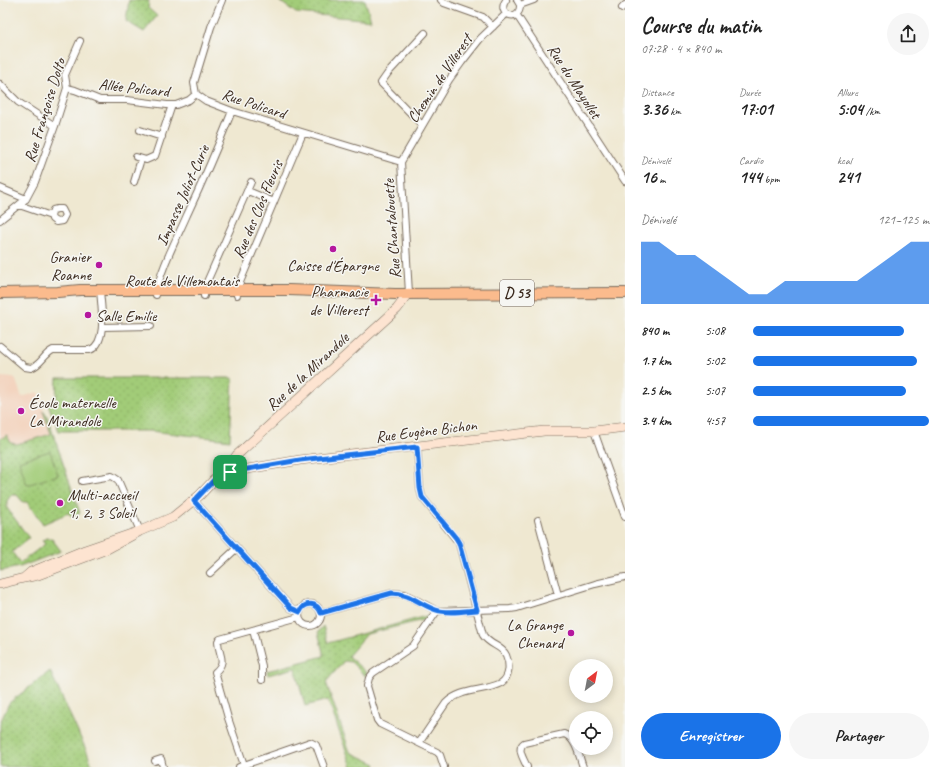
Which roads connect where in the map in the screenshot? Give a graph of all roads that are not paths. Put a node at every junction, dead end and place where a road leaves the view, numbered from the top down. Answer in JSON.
{"nodes":[{"id":1,"x":222,"y":0,"type":"edge"},
{"id":2,"x":441,"y":0,"type":"edge"},
{"id":3,"x":506,"y":0,"type":"edge"},
{"id":4,"x":534,"y":0,"type":"edge"},
{"id":5,"x":518,"y":2,"type":"edge"},
{"id":6,"x":506,"y":14,"type":"junction"},
{"id":7,"x":516,"y":14,"type":"junction"},
{"id":8,"x":493,"y":27,"type":"junction"},
{"id":9,"x":425,"y":33,"type":"dead end"},
{"id":10,"x":80,"y":41,"type":"dead end"},
{"id":11,"x":0,"y":84,"type":"edge"},
{"id":12,"x":67,"y":88,"type":"junction"},
{"id":13,"x":196,"y":94,"type":"junction"},
{"id":14,"x":172,"y":105,"type":"junction"},
{"id":15,"x":232,"y":111,"type":"junction"},
{"id":16,"x":422,"y":125,"type":"junction"},
{"id":17,"x":55,"y":126,"type":"junction"},
{"id":18,"x":140,"y":130,"type":"dead end"},
{"id":19,"x":303,"y":133,"type":"junction"},
{"id":20,"x":162,"y":136,"type":"junction"},
{"id":21,"x":400,"y":162,"type":"junction"},
{"id":22,"x":625,"y":181,"type":"edge"},
{"id":23,"x":134,"y":182,"type":"dead end"},
{"id":24,"x":251,"y":182,"type":"dead end"},
{"id":25,"x":0,"y":188,"type":"edge"},
{"id":26,"x":248,"y":191,"type":"junction"},
{"id":27,"x":26,"y":199,"type":"junction"},
{"id":28,"x":274,"y":202,"type":"junction"},
{"id":29,"x":19,"y":205,"type":"junction"},
{"id":30,"x":51,"y":216,"type":"dead end"},
{"id":31,"x":0,"y":220,"type":"edge"},
{"id":32,"x":101,"y":292,"type":"junction"},
{"id":33,"x":0,"y":293,"type":"edge"},
{"id":34,"x":157,"y":293,"type":"junction"},
{"id":35,"x":204,"y":293,"type":"junction"},
{"id":36,"x":237,"y":293,"type":"junction"},
{"id":37,"x":409,"y":293,"type":"junction"},
{"id":38,"x":625,"y":293,"type":"edge"},
{"id":39,"x":151,"y":326,"type":"dead end"},
{"id":40,"x":102,"y":327,"type":"junction"},
{"id":41,"x":0,"y":346,"type":"edge"},
{"id":42,"x":625,"y":427,"type":"edge"},
{"id":43,"x":594,"y":431,"type":"junction"},
{"id":44,"x":417,"y":447,"type":"junction"},
{"id":45,"x":230,"y":472,"type":"junction"},
{"id":46,"x":82,"y":481,"type":"dead end"},
{"id":47,"x":194,"y":501,"type":"junction"},
{"id":48,"x":625,"y":516,"type":"edge"},
{"id":49,"x":538,"y":520,"type":"dead end"},
{"id":50,"x":140,"y":531,"type":"junction"},
{"id":51,"x":237,"y":548,"type":"junction"},
{"id":52,"x":210,"y":573,"type":"dead end"},
{"id":53,"x":625,"y":577,"type":"edge"},
{"id":54,"x":0,"y":584,"type":"edge"},
{"id":55,"x":558,"y":595,"type":"junction"},
{"id":56,"x":477,"y":610,"type":"junction"},
{"id":57,"x":438,"y":611,"type":"junction"},
{"id":58,"x":321,"y":613,"type":"junction"},
{"id":59,"x":300,"y":614,"type":"junction"},
{"id":60,"x":253,"y":630,"type":"junction"},
{"id":61,"x":262,"y":680,"type":"dead end"},
{"id":62,"x":419,"y":743,"type":"junction"},
{"id":63,"x":155,"y":761,"type":"dead end"},
{"id":64,"x":241,"y":766,"type":"edge"},
{"id":65,"x":163,"y":767,"type":"edge"},
{"id":66,"x":324,"y":767,"type":"edge"},
{"id":67,"x":444,"y":767,"type":"edge"},
{"id":68,"x":527,"y":767,"type":"edge"},
{"id":69,"x":583,"y":767,"type":"edge"}],
"edges":[{"from":1,"to":13,"type":"street"},
{"from":2,"to":8,"type":"street"},
{"from":3,"to":6,"type":"street"},
{"from":4,"to":5,"type":"street"},
{"from":5,"to":7,"type":"street"},
{"from":6,"to":7,"type":"street"},
{"from":6,"to":8,"type":"street","name":"Chemin de Villerest"},
{"from":7,"to":22,"type":"street","name":"Rue du Mayollet"},
{"from":8,"to":16,"type":"street","name":"Chemin de Villerest"},
{"from":9,"to":16,"type":"street"},
{"from":10,"to":12,"type":"street","name":"Rue Françoise Dolto"},
{"from":11,"to":17,"type":"street"},
{"from":12,"to":14,"type":"street","name":"Allée Policard"},
{"from":12,"to":17,"type":"street","name":"Rue Françoise Dolto"},
{"from":13,"to":14,"type":"street","name":"Allée Policard"},
{"from":13,"to":15,"type":"street","name":"Rue Policard"},
{"from":14,"to":20,"type":"street"},
{"from":15,"to":19,"type":"street","name":"Rue Policard"},
{"from":15,"to":34,"type":"street","name":"Impasse Joliot-Curie"},
{"from":16,"to":21,"type":"street","name":"Chemin de Villerest"},
{"from":17,"to":27,"type":"street","name":"Rue Françoise Dolto"},
{"from":18,"to":20,"type":"street"},
{"from":19,"to":21,"type":"street","name":"Rue Policard"},
{"from":19,"to":28,"type":"street","name":"Rue des Clos Fleuris"},
{"from":20,"to":23,"type":"street"},
{"from":21,"to":37,"type":"street","name":"Rue Chantalouette"},
{"from":24,"to":26,"type":"street"},
{"from":25,"to":27,"type":"street"},
{"from":26,"to":28,"type":"street"},
{"from":26,"to":35,"type":"street"},
{"from":27,"to":29,"type":"street","name":"Rue Françoise Dolto"},
{"from":28,"to":36,"type":"street","name":"Rue des Clos Fleuris"},
{"from":29,"to":30,"type":"street"},
{"from":29,"to":31,"type":"street","name":"Rue Françoise Dolto"},
{"from":32,"to":33,"type":"main road","name":"Route de Villemontais","number":"D 53"},
{"from":32,"to":34,"type":"main road","name":"Route de Villemontais","number":"D 53"},
{"from":32,"to":40,"type":"street"},
{"from":34,"to":35,"type":"main road","name":"Route de Villemontais","number":"D 53"},
{"from":35,"to":36,"type":"main road","name":"Route de Villemontais","number":"D 53"},
{"from":36,"to":37,"type":"main road","name":"Route de Villemontais","number":"D 53"},
{"from":37,"to":38,"type":"main road","number":"D 53"},
{"from":37,"to":45,"type":"street","name":"Rue de la Mirandole"},
{"from":39,"to":40,"type":"street"},
{"from":40,"to":41,"type":"street"},
{"from":42,"to":43,"type":"street","name":"Rue Eugène Bichon"},
{"from":43,"to":44,"type":"street","name":"Rue Eugène Bichon"},
{"from":43,"to":48,"type":"street"},
{"from":44,"to":45,"type":"street","name":"Rue Eugène Bichon"},
{"from":44,"to":56,"type":"street"},
{"from":45,"to":47,"type":"street","name":"Rue Eugène Bichon"},
{"from":46,"to":50,"type":"street"},
{"from":47,"to":50,"type":"street","name":"Rue Eugène Bichon"},
{"from":47,"to":51,"type":"street"},
{"from":49,"to":55,"type":"street"},
{"from":50,"to":54,"type":"street","name":"Rue Eugène Bichon"},
{"from":51,"to":52,"type":"street"},
{"from":51,"to":59,"type":"street"},
{"from":53,"to":55,"type":"street"},
{"from":55,"to":56,"type":"street"},
{"from":56,"to":57,"type":"street"},
{"from":56,"to":62,"type":"street"},
{"from":57,"to":58,"type":"street"},
{"from":57,"to":62,"type":"street"},
{"from":58,"to":59,"type":"street"},
{"from":58,"to":59,"type":"street"},
{"from":59,"to":60,"type":"street"},
{"from":60,"to":61,"type":"street"},
{"from":60,"to":64,"type":"street"},
{"from":62,"to":67,"type":"street"},
{"from":63,"to":65,"type":"street"},
{"from":64,"to":66,"type":"street"},
{"from":68,"to":69,"type":"street"}]}
